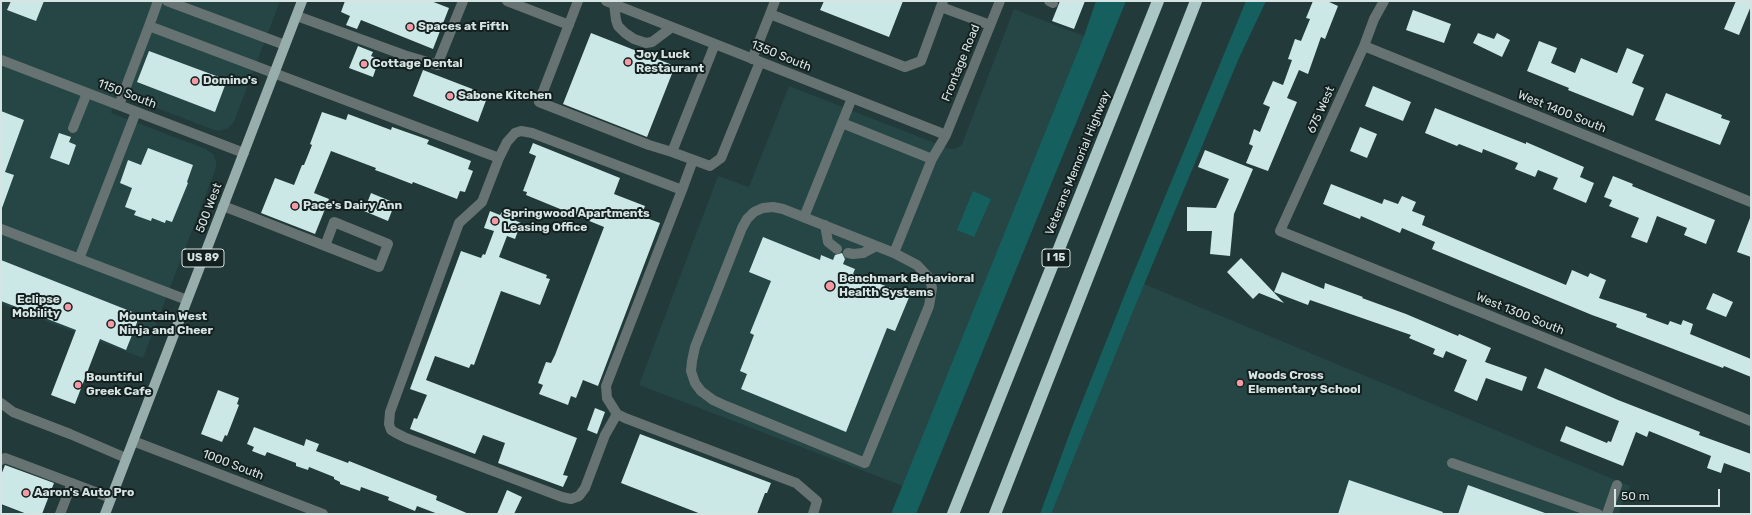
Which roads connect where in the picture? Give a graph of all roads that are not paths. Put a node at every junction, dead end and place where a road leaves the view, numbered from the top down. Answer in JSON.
{"nodes":[{"id":1,"x":158,"y":1,"type":"edge"},
{"id":2,"x":167,"y":1,"type":"edge"},
{"id":3,"x":302,"y":1,"type":"edge"},
{"id":4,"x":463,"y":1,"type":"edge"},
{"id":5,"x":507,"y":1,"type":"edge"},
{"id":6,"x":578,"y":1,"type":"edge"},
{"id":7,"x":775,"y":1,"type":"edge"},
{"id":8,"x":1000,"y":1,"type":"edge"},
{"id":9,"x":1158,"y":1,"type":"edge"},
{"id":10,"x":1196,"y":1,"type":"edge"},
{"id":11,"x":1384,"y":1,"type":"edge"},
{"id":12,"x":610,"y":2,"type":"edge"},
{"id":13,"x":942,"y":4,"type":"edge"},
{"id":14,"x":770,"y":14,"type":"junction"},
{"id":15,"x":296,"y":16,"type":"junction"},
{"id":16,"x":569,"y":25,"type":"junction"},
{"id":17,"x":990,"y":25,"type":"junction"},
{"id":18,"x":149,"y":26,"type":"junction"},
{"id":19,"x":672,"y":27,"type":"junction"},
{"id":20,"x":715,"y":44,"type":"junction"},
{"id":21,"x":285,"y":46,"type":"junction"},
{"id":22,"x":1364,"y":46,"type":"junction"},
{"id":23,"x":1,"y":60,"type":"edge"},
{"id":24,"x":756,"y":60,"type":"junction"},
{"id":25,"x":274,"y":73,"type":"junction"},
{"id":26,"x":87,"y":93,"type":"junction"},
{"id":27,"x":852,"y":98,"type":"junction"},
{"id":28,"x":119,"y":105,"type":"junction"},
{"id":29,"x":136,"y":112,"type":"junction"},
{"id":30,"x":842,"y":123,"type":"junction"},
{"id":31,"x":73,"y":128,"type":"dead end"},
{"id":32,"x":946,"y":135,"type":"junction"},
{"id":33,"x":672,"y":152,"type":"junction"},
{"id":34,"x":244,"y":153,"type":"junction"},
{"id":35,"x":499,"y":158,"type":"junction"},
{"id":36,"x":932,"y":159,"type":"junction"},
{"id":37,"x":693,"y":160,"type":"junction"},
{"id":38,"x":682,"y":190,"type":"junction"},
{"id":39,"x":1751,"y":202,"type":"edge"},
{"id":40,"x":224,"y":206,"type":"junction"},
{"id":41,"x":804,"y":217,"type":"junction"},
{"id":42,"x":824,"y":225,"type":"junction"},
{"id":43,"x":1,"y":229,"type":"edge"},
{"id":44,"x":1280,"y":231,"type":"joint"},
{"id":45,"x":325,"y":246,"type":"junction"},
{"id":46,"x":876,"y":246,"type":"junction"},
{"id":47,"x":837,"y":249,"type":"dead end"},
{"id":48,"x":848,"y":252,"type":"dead end"},
{"id":49,"x":894,"y":253,"type":"junction"},
{"id":50,"x":79,"y":259,"type":"junction"},
{"id":51,"x":187,"y":300,"type":"junction"},
{"id":52,"x":1,"y":402,"type":"edge"},
{"id":53,"x":617,"y":414,"type":"junction"},
{"id":54,"x":1751,"y":421,"type":"edge"},
{"id":55,"x":133,"y":441,"type":"junction"},
{"id":56,"x":126,"y":458,"type":"junction"},
{"id":57,"x":1,"y":460,"type":"edge"},
{"id":58,"x":1452,"y":462,"type":"dead end"},
{"id":59,"x":72,"y":483,"type":"junction"},
{"id":60,"x":1617,"y":486,"type":"dead end"},
{"id":61,"x":110,"y":498,"type":"junction"},
{"id":62,"x":60,"y":514,"type":"edge"},
{"id":63,"x":104,"y":514,"type":"edge"},
{"id":64,"x":323,"y":514,"type":"edge"},
{"id":65,"x":813,"y":514,"type":"edge"},
{"id":66,"x":953,"y":514,"type":"edge"},
{"id":67,"x":995,"y":514,"type":"edge"},
{"id":68,"x":1598,"y":514,"type":"edge"},
{"id":69,"x":1607,"y":514,"type":"edge"}],
"edges":[{"from":1,"to":18,"type":"street"},
{"from":2,"to":21,"type":"street"},
{"from":3,"to":15,"type":"main road","name":"500 West","number":"US 89"},
{"from":4,"to":15,"type":"street"},
{"from":5,"to":16,"type":"street"},
{"from":6,"to":16,"type":"street"},
{"from":7,"to":14,"type":"street"},
{"from":8,"to":17,"type":"street","name":"Frontage Road"},
{"from":9,"to":66,"type":"highway","name":"Veterans Memorial Highway","number":"I 15"},
{"from":10,"to":67,"type":"highway"},
{"from":11,"to":22,"type":"street","name":"675 West"},
{"from":12,"to":19,"type":"street","name":"1350 South"},
{"from":12,"to":19,"type":"street"},
{"from":13,"to":14,"type":"street"},
{"from":13,"to":17,"type":"street"},
{"from":14,"to":24,"type":"street"},
{"from":15,"to":21,"type":"main road","name":"500 West","number":"US 89"},
{"from":16,"to":33,"type":"street"},
{"from":17,"to":32,"type":"street","name":"Frontage Road"},
{"from":18,"to":25,"type":"street"},
{"from":18,"to":28,"type":"street"},
{"from":19,"to":20,"type":"street","name":"1350 South"},
{"from":20,"to":24,"type":"street","name":"1350 South"},
{"from":20,"to":33,"type":"street"},
{"from":21,"to":25,"type":"main road","name":"500 West","number":"US 89"},
{"from":22,"to":39,"type":"street","name":"West 1400 South"},
{"from":22,"to":44,"type":"street","name":"675 West"},
{"from":23,"to":26,"type":"street","name":"1150 South"},
{"from":24,"to":27,"type":"street","name":"1350 South"},
{"from":24,"to":37,"type":"street"},
{"from":25,"to":34,"type":"main road","name":"500 West","number":"US 89"},
{"from":25,"to":35,"type":"street"},
{"from":26,"to":28,"type":"street","name":"1150 South"},
{"from":26,"to":31,"type":"street"},
{"from":27,"to":30,"type":"street"},
{"from":27,"to":32,"type":"street","name":"1350 South"},
{"from":28,"to":29,"type":"street","name":"1150 South"},
{"from":29,"to":34,"type":"street","name":"1150 South"},
{"from":29,"to":50,"type":"street"},
{"from":30,"to":36,"type":"street"},
{"from":30,"to":41,"type":"street"},
{"from":32,"to":36,"type":"street","name":"Frontage Road"},
{"from":33,"to":37,"type":"street"},
{"from":34,"to":40,"type":"main road","name":"500 West","number":"US 89"},
{"from":35,"to":38,"type":"street"},
{"from":35,"to":53,"type":"street"},
{"from":36,"to":49,"type":"street","name":"Frontage Road"},
{"from":37,"to":38,"type":"street"},
{"from":38,"to":53,"type":"street"},
{"from":40,"to":45,"type":"street"},
{"from":40,"to":51,"type":"main road","name":"500 West","number":"US 89"},
{"from":41,"to":42,"type":"street"},
{"from":41,"to":49,"type":"street"},
{"from":42,"to":46,"type":"street"},
{"from":42,"to":47,"type":"street"},
{"from":43,"to":50,"type":"street"},
{"from":44,"to":54,"type":"street","name":"West 1300 South"},
{"from":45,"to":45,"type":"street"},
{"from":46,"to":48,"type":"street"},
{"from":46,"to":49,"type":"street"},
{"from":50,"to":51,"type":"street"},
{"from":51,"to":55,"type":"main road","name":"500 West","number":"US 89"},
{"from":52,"to":56,"type":"street"},
{"from":53,"to":65,"type":"street"},
{"from":55,"to":56,"type":"main road","name":"500 West","number":"US 89"},
{"from":55,"to":64,"type":"street","name":"1000 South"},
{"from":56,"to":61,"type":"main road","name":"500 West","number":"US 89"},
{"from":57,"to":59,"type":"street"},
{"from":58,"to":68,"type":"street"},
{"from":59,"to":61,"type":"street"},
{"from":59,"to":62,"type":"street"},
{"from":60,"to":69,"type":"street"},
{"from":61,"to":63,"type":"main road","name":"500 West","number":"US 89"}]}
